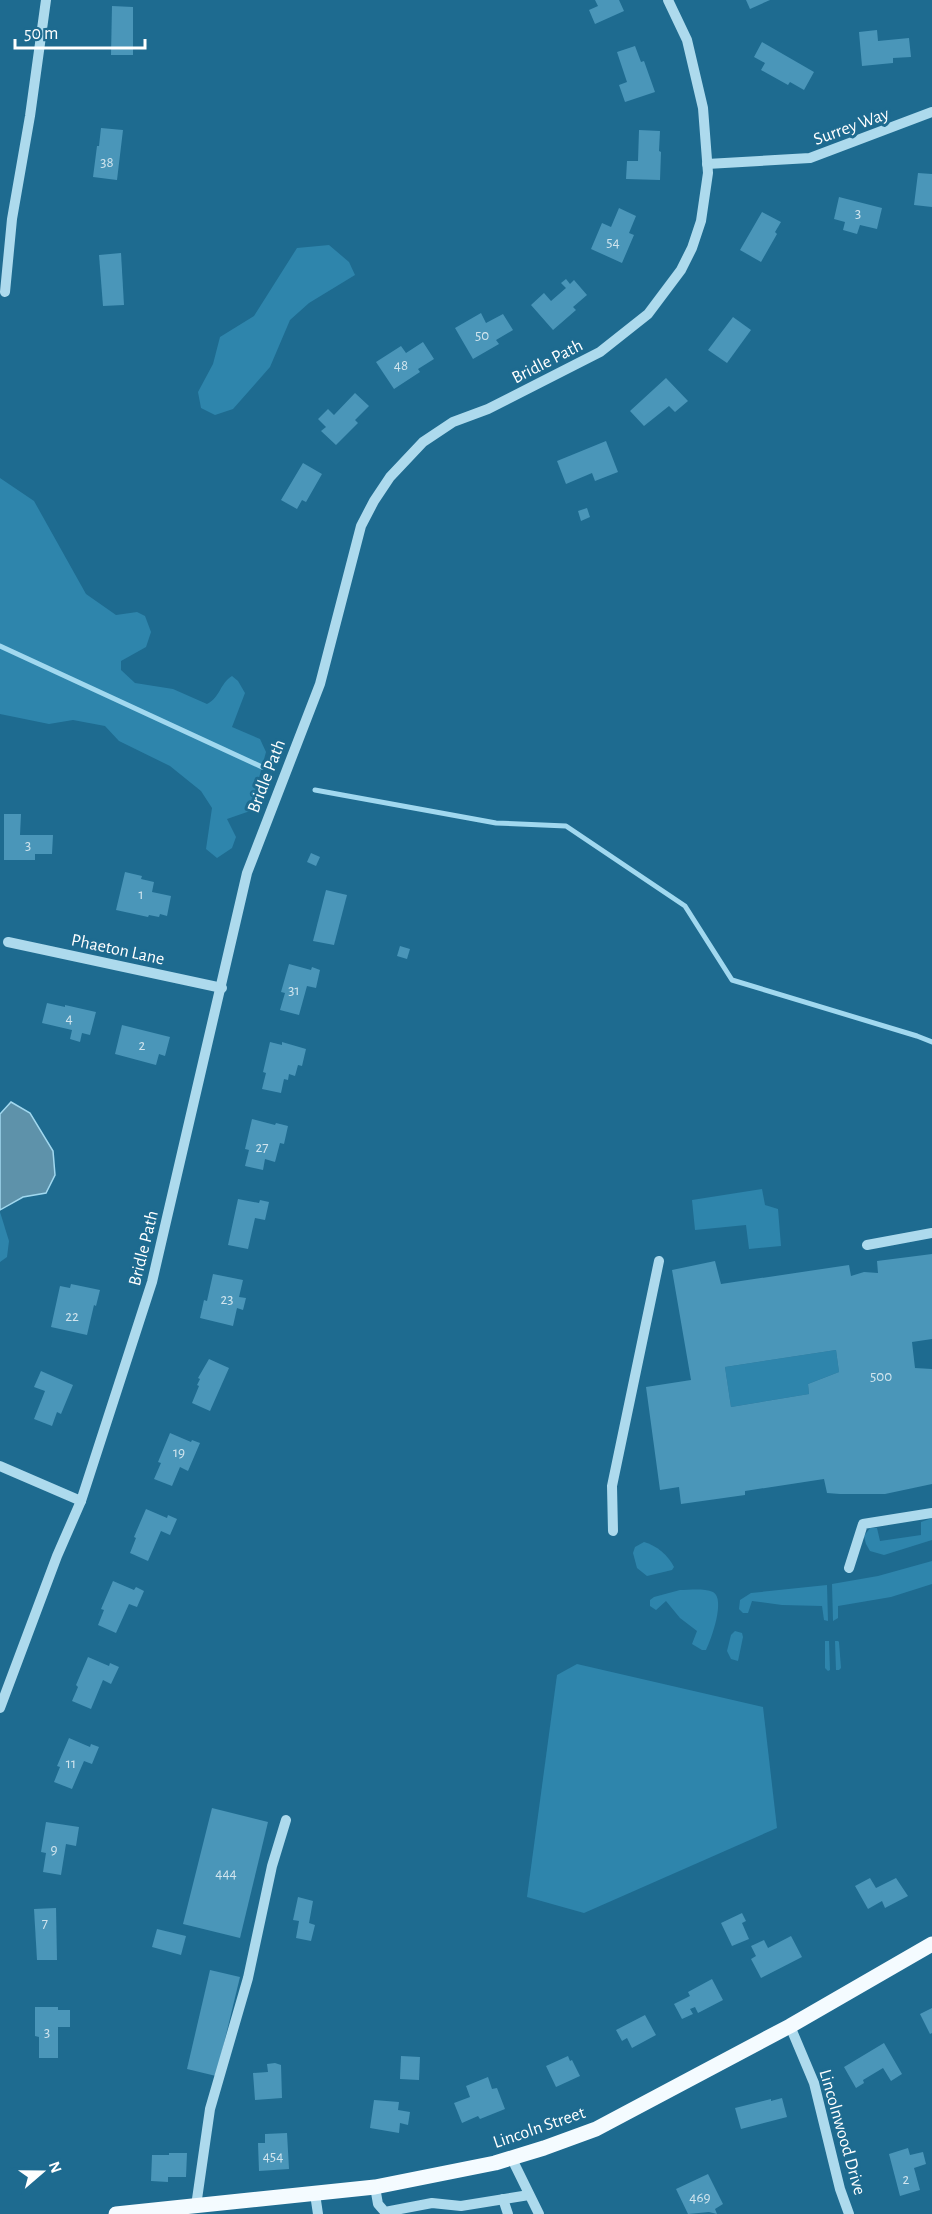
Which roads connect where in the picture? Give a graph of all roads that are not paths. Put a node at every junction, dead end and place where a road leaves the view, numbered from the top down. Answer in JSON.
{"nodes":[{"id":1,"x":46,"y":0,"type":"edge"},
{"id":2,"x":668,"y":0,"type":"edge"},
{"id":3,"x":932,"y":112,"type":"edge"},
{"id":4,"x":707,"y":164,"type":"junction"},
{"id":5,"x":5,"y":292,"type":"dead end"},
{"id":6,"x":8,"y":942,"type":"dead end"},
{"id":7,"x":222,"y":988,"type":"junction"},
{"id":8,"x":932,"y":1233,"type":"edge"},
{"id":9,"x":867,"y":1245,"type":"dead end"},
{"id":10,"x":659,"y":1261,"type":"dead end"},
{"id":11,"x":0,"y":1466,"type":"edge"},
{"id":12,"x":81,"y":1501,"type":"junction"},
{"id":13,"x":932,"y":1513,"type":"edge"},
{"id":14,"x":613,"y":1531,"type":"dead end"},
{"id":15,"x":849,"y":1568,"type":"dead end"},
{"id":16,"x":0,"y":1708,"type":"edge"},
{"id":17,"x":286,"y":1820,"type":"dead end"},
{"id":18,"x":932,"y":1944,"type":"edge"},
{"id":19,"x":790,"y":2026,"type":"junction"},
{"id":20,"x":511,"y":2157,"type":"junction"},
{"id":21,"x":375,"y":2187,"type":"junction"},
{"id":22,"x":315,"y":2194,"type":"junction"},
{"id":23,"x":529,"y":2195,"type":"junction"},
{"id":24,"x":503,"y":2199,"type":"junction"},
{"id":25,"x":196,"y":2206,"type":"junction"},
{"id":26,"x":116,"y":2214,"type":"edge"},
{"id":27,"x":318,"y":2214,"type":"edge"},
{"id":28,"x":508,"y":2214,"type":"edge"},
{"id":29,"x":539,"y":2214,"type":"edge"},
{"id":30,"x":849,"y":2214,"type":"edge"}],
"edges":[{"from":1,"to":5,"type":"street"},
{"from":2,"to":4,"type":"street","name":"Bridle Path"},
{"from":3,"to":4,"type":"street","name":"Surrey Way"},
{"from":4,"to":7,"type":"street","name":"Bridle Path"},
{"from":6,"to":7,"type":"street","name":"Phaeton Lane"},
{"from":7,"to":12,"type":"street","name":"Bridle Path"},
{"from":8,"to":9,"type":"street"},
{"from":10,"to":14,"type":"street"},
{"from":11,"to":12,"type":"street"},
{"from":12,"to":16,"type":"street","name":"Bridle Path"},
{"from":13,"to":15,"type":"street"},
{"from":17,"to":25,"type":"street"},
{"from":18,"to":19,"type":"main road","name":"Lincoln Street"},
{"from":19,"to":20,"type":"main road","name":"Lincoln Street"},
{"from":19,"to":30,"type":"street","name":"Lincolnwood Drive"},
{"from":20,"to":21,"type":"main road","name":"Lincoln Street"},
{"from":20,"to":23,"type":"street"},
{"from":21,"to":22,"type":"main road","name":"Lincoln Street"},
{"from":21,"to":24,"type":"street"},
{"from":22,"to":25,"type":"main road","name":"Lincoln Street"},
{"from":22,"to":27,"type":"street"},
{"from":23,"to":24,"type":"street"},
{"from":23,"to":29,"type":"street"},
{"from":24,"to":28,"type":"street"},
{"from":25,"to":26,"type":"main road","name":"Lincoln Street"}]}
